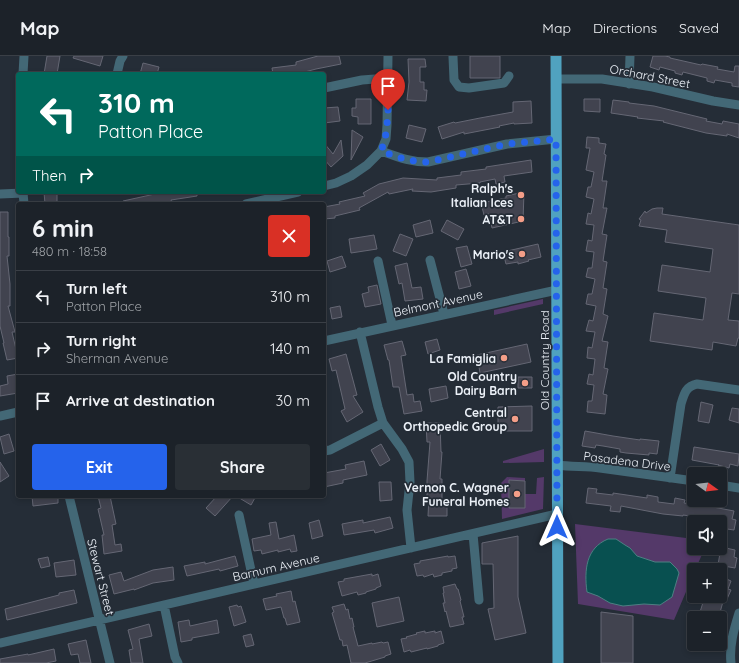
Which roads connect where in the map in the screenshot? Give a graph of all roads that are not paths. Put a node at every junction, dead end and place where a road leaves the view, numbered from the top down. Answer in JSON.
{"nodes":[{"id":1,"x":24,"y":56,"type":"edge"},
{"id":2,"x":123,"y":56,"type":"edge"},
{"id":3,"x":388,"y":56,"type":"edge"},
{"id":4,"x":453,"y":56,"type":"edge"},
{"id":5,"x":556,"y":56,"type":"edge"},
{"id":6,"x":630,"y":56,"type":"edge"},
{"id":7,"x":23,"y":72,"type":"edge"},
{"id":8,"x":117,"y":72,"type":"edge"},
{"id":9,"x":509,"y":76,"type":"dead end"},
{"id":10,"x":388,"y":78,"type":"junction"},
{"id":11,"x":556,"y":79,"type":"junction"},
{"id":12,"x":629,"y":84,"type":"junction"},
{"id":13,"x":326,"y":88,"type":"edge"},
{"id":14,"x":739,"y":105,"type":"edge"},
{"id":15,"x":556,"y":139,"type":"junction"},
{"id":16,"x":381,"y":151,"type":"junction"},
{"id":17,"x":326,"y":186,"type":"edge"},
{"id":18,"x":16,"y":193,"type":"edge"},
{"id":19,"x":0,"y":194,"type":"edge"},
{"id":20,"x":289,"y":194,"type":"edge"},
{"id":21,"x":255,"y":202,"type":"edge"},
{"id":22,"x":430,"y":260,"type":"dead end"},
{"id":23,"x":378,"y":261,"type":"dead end"},
{"id":24,"x":557,"y":290,"type":"junction"},
{"id":25,"x":444,"y":314,"type":"junction"},
{"id":26,"x":392,"y":325,"type":"junction"},
{"id":27,"x":360,"y":332,"type":"junction"},
{"id":28,"x":326,"y":340,"type":"edge"},
{"id":29,"x":739,"y":390,"type":"edge"},
{"id":30,"x":16,"y":412,"type":"edge"},
{"id":31,"x":0,"y":416,"type":"edge"},
{"id":32,"x":383,"y":423,"type":"junction"},
{"id":33,"x":326,"y":451,"type":"edge"},
{"id":34,"x":557,"y":465,"type":"junction"},
{"id":35,"x":670,"y":478,"type":"junction"},
{"id":36,"x":687,"y":481,"type":"edge"},
{"id":37,"x":727,"y":486,"type":"edge"},
{"id":38,"x":739,"y":488,"type":"edge"},
{"id":39,"x":69,"y":498,"type":"edge"},
{"id":40,"x":557,"y":514,"type":"junction"},
{"id":41,"x":239,"y":515,"type":"dead end"},
{"id":42,"x":473,"y":534,"type":"junction"},
{"id":43,"x":411,"y":548,"type":"junction"},
{"id":44,"x":254,"y":584,"type":"junction"},
{"id":45,"x":479,"y":600,"type":"dead end"},
{"id":46,"x":164,"y":605,"type":"junction"},
{"id":47,"x":739,"y":613,"type":"edge"},
{"id":48,"x":99,"y":620,"type":"junction"},
{"id":49,"x":0,"y":643,"type":"edge"},
{"id":50,"x":110,"y":663,"type":"edge"},
{"id":51,"x":178,"y":663,"type":"edge"},
{"id":52,"x":558,"y":663,"type":"edge"},
{"id":53,"x":731,"y":663,"type":"edge"}],
"edges":[{"from":1,"to":7,"type":"street"},
{"from":2,"to":8,"type":"street"},
{"from":3,"to":10,"type":"street"},
{"from":4,"to":9,"type":"street"},
{"from":5,"to":11,"type":"main road","name":"Old Country Road"},
{"from":6,"to":12,"type":"street"},
{"from":10,"to":13,"type":"street"},
{"from":10,"to":16,"type":"street"},
{"from":11,"to":12,"type":"street","name":"Orchard Street"},
{"from":11,"to":15,"type":"main road","name":"Old Country Road"},
{"from":12,"to":14,"type":"street","name":"Orchard Street"},
{"from":15,"to":16,"type":"street"},
{"from":15,"to":24,"type":"main road","name":"Old Country Road"},
{"from":16,"to":17,"type":"street"},
{"from":18,"to":19,"type":"street"},
{"from":20,"to":21,"type":"street"},
{"from":22,"to":25,"type":"street"},
{"from":23,"to":26,"type":"street"},
{"from":24,"to":25,"type":"street","name":"Belmont Avenue"},
{"from":24,"to":34,"type":"main road","name":"Old Country Road"},
{"from":25,"to":26,"type":"street","name":"Belmont Avenue"},
{"from":26,"to":27,"type":"street","name":"Belmont Avenue"},
{"from":27,"to":28,"type":"street","name":"Belmont Avenue"},
{"from":27,"to":32,"type":"street"},
{"from":29,"to":35,"type":"street"},
{"from":30,"to":31,"type":"street"},
{"from":32,"to":33,"type":"street"},
{"from":32,"to":43,"type":"street"},
{"from":34,"to":35,"type":"street","name":"Pasadena Drive"},
{"from":34,"to":40,"type":"main road","name":"Old Country Road"},
{"from":35,"to":36,"type":"street","name":"Pasadena Drive"},
{"from":37,"to":38,"type":"street"},
{"from":39,"to":48,"type":"street","name":"Stewart Street"},
{"from":40,"to":42,"type":"street","name":"Barnum Avenue"},
{"from":40,"to":52,"type":"main road","name":"Old Country Road"},
{"from":41,"to":44,"type":"street"},
{"from":42,"to":43,"type":"street","name":"Barnum Avenue"},
{"from":42,"to":45,"type":"street"},
{"from":43,"to":44,"type":"street","name":"Barnum Avenue"},
{"from":44,"to":46,"type":"street","name":"Barnum Avenue"},
{"from":46,"to":48,"type":"street","name":"Barnum Avenue"},
{"from":46,"to":51,"type":"street"},
{"from":47,"to":53,"type":"street"},
{"from":48,"to":49,"type":"street","name":"Barnum Avenue"},
{"from":48,"to":50,"type":"street","name":"Stewart Street"}]}
